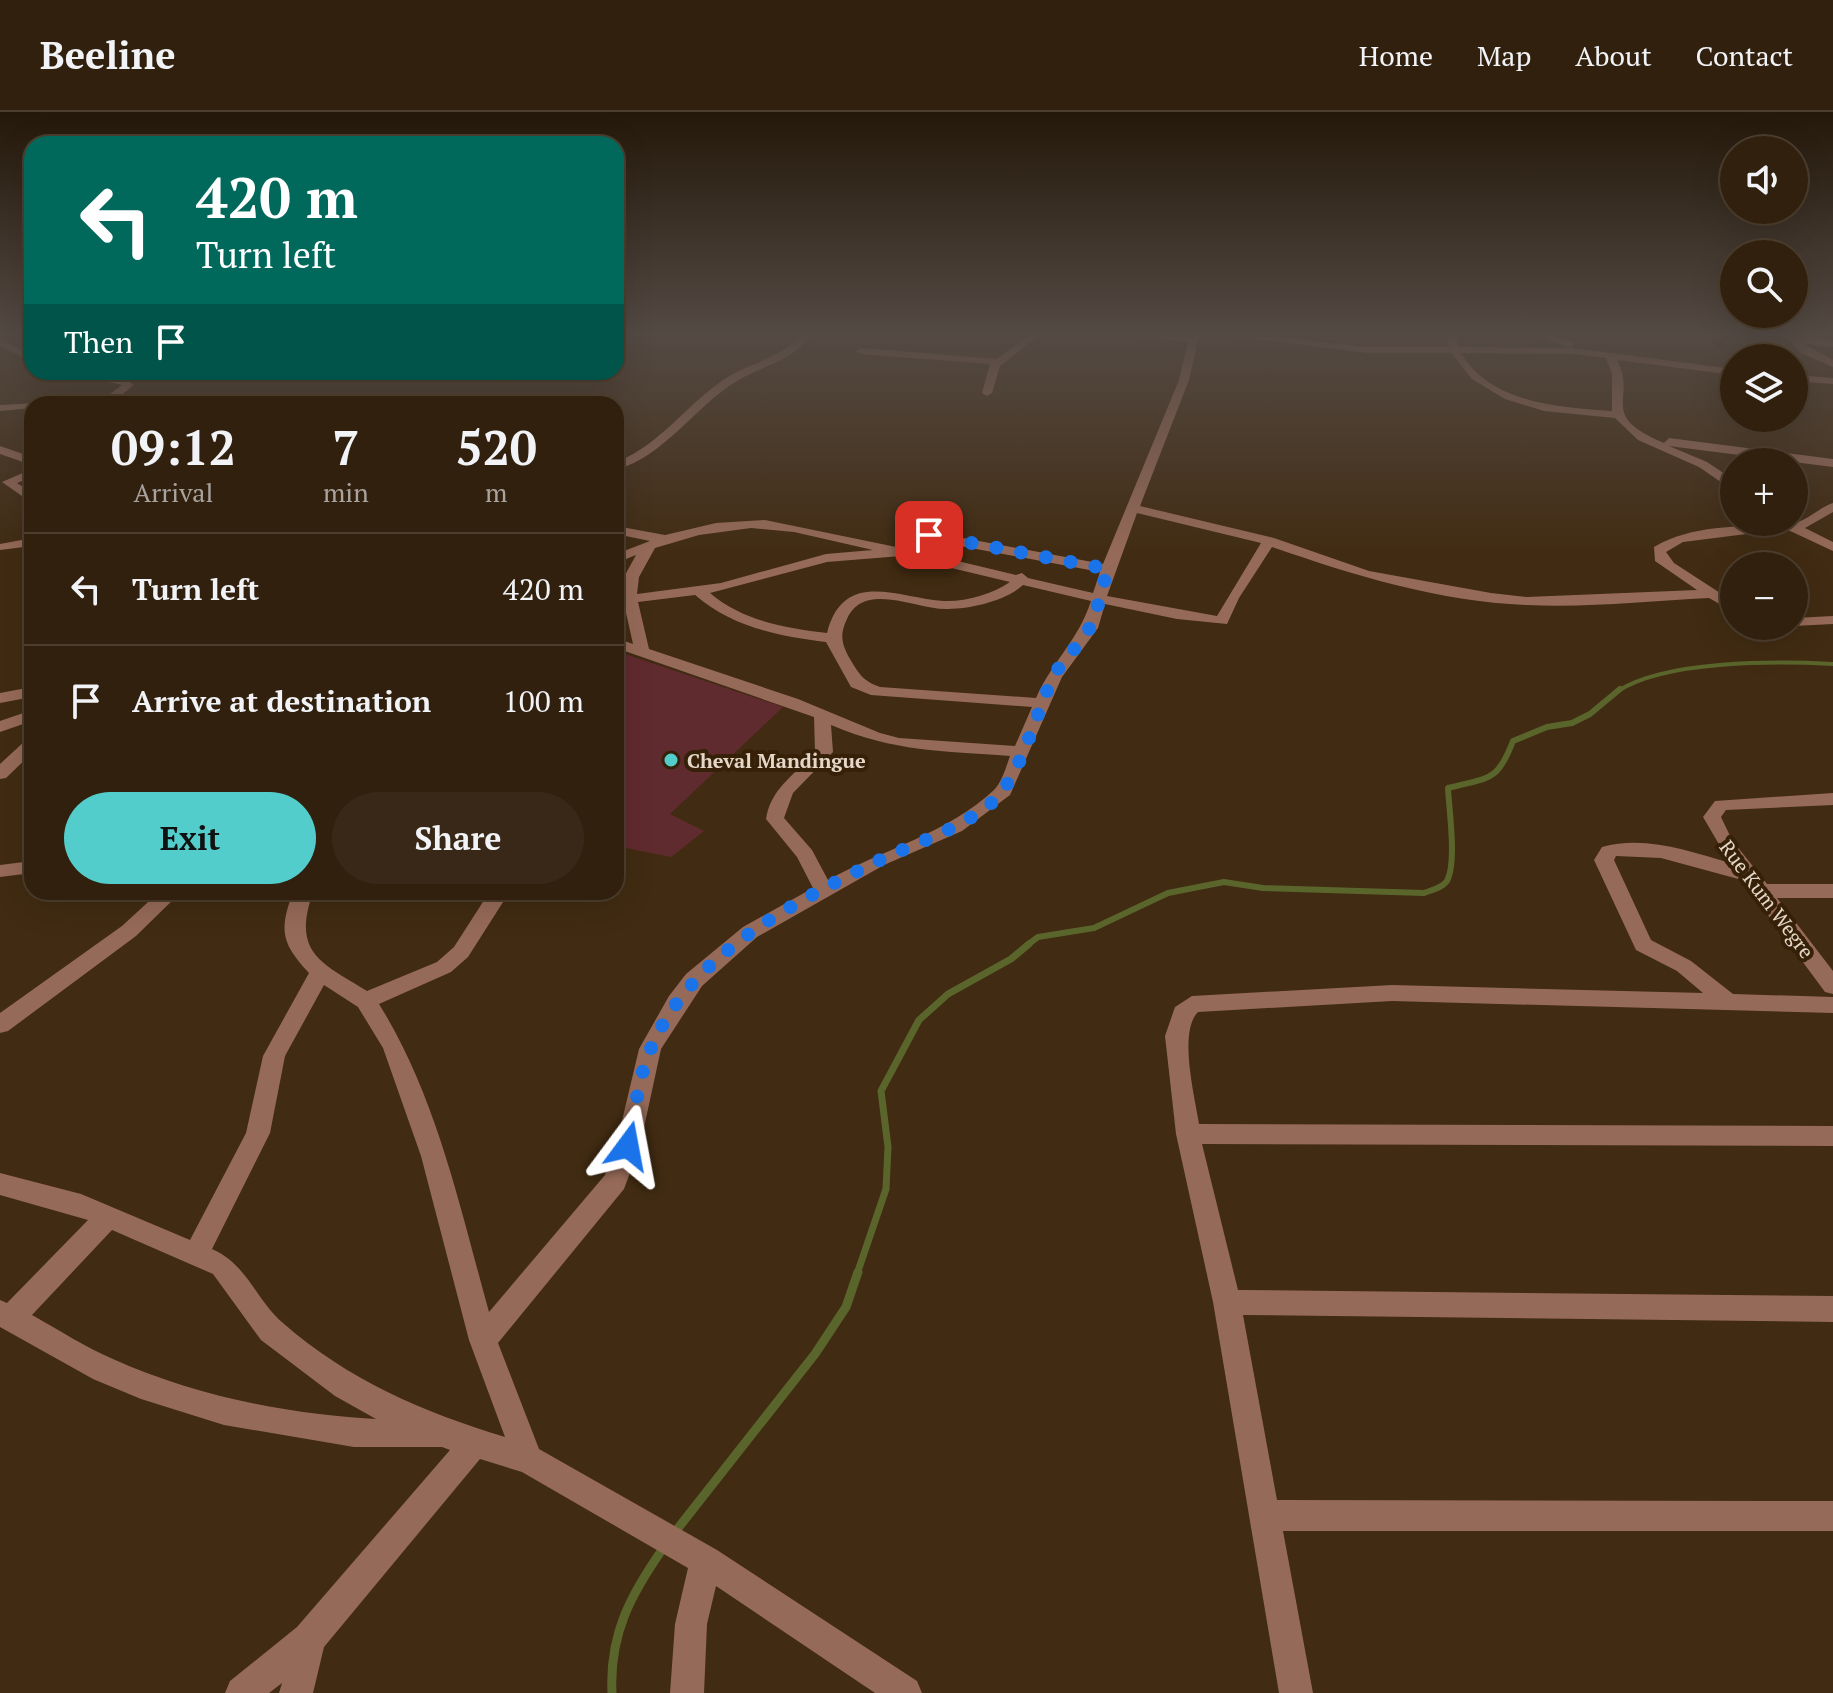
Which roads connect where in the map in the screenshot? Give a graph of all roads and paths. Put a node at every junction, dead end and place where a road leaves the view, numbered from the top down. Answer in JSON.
{"nodes":[{"id":1,"x":691,"y":409,"type":"edge"},
{"id":2,"x":1173,"y":409,"type":"edge"},
{"id":3,"x":1567,"y":409,"type":"edge"},
{"id":4,"x":1618,"y":409,"type":"edge"},
{"id":5,"x":1619,"y":415,"type":"junction"},
{"id":6,"x":1649,"y":439,"type":"junction"},
{"id":7,"x":0,"y":450,"type":"edge"},
{"id":8,"x":24,"y":458,"type":"edge"},
{"id":9,"x":624,"y":463,"type":"edge"},
{"id":10,"x":1833,"y":463,"type":"edge"},
{"id":11,"x":1720,"y":477,"type":"edge"},
{"id":12,"x":1833,"y":507,"type":"edge"},
{"id":13,"x":1133,"y":508,"type":"junction"},
{"id":14,"x":1808,"y":517,"type":"edge"},
{"id":15,"x":624,"y":532,"type":"edge"},
{"id":16,"x":1720,"y":533,"type":"edge"},
{"id":17,"x":1808,"y":535,"type":"edge"},
{"id":18,"x":667,"y":540,"type":"junction"},
{"id":19,"x":1269,"y":541,"type":"junction"},
{"id":20,"x":24,"y":543,"type":"edge"},
{"id":21,"x":1,"y":546,"type":"edge"},
{"id":22,"x":649,"y":546,"type":"junction"},
{"id":23,"x":1833,"y":547,"type":"edge"},
{"id":24,"x":908,"y":551,"type":"junction"},
{"id":25,"x":1032,"y":555,"type":"junction"},
{"id":26,"x":624,"y":556,"type":"edge"},
{"id":27,"x":1108,"y":569,"type":"junction"},
{"id":28,"x":1019,"y":582,"type":"junction"},
{"id":29,"x":698,"y":590,"type":"junction"},
{"id":30,"x":624,"y":593,"type":"edge"},
{"id":31,"x":1710,"y":594,"type":"junction"},
{"id":32,"x":1099,"y":598,"type":"junction"},
{"id":33,"x":624,"y":599,"type":"edge"},
{"id":34,"x":1720,"y":600,"type":"edge"},
{"id":35,"x":624,"y":601,"type":"edge"},
{"id":36,"x":1833,"y":620,"type":"edge"},
{"id":37,"x":1808,"y":621,"type":"edge"},
{"id":38,"x":833,"y":638,"type":"junction"},
{"id":39,"x":624,"y":646,"type":"edge"},
{"id":40,"x":642,"y":652,"type":"junction"},
{"id":41,"x":24,"y":693,"type":"edge"},
{"id":42,"x":1,"y":694,"type":"edge"},
{"id":43,"x":1043,"y":703,"type":"junction"},
{"id":44,"x":822,"y":716,"type":"junction"},
{"id":45,"x":24,"y":718,"type":"edge"},
{"id":46,"x":0,"y":727,"type":"edge"},
{"id":47,"x":24,"y":752,"type":"edge"},
{"id":48,"x":1021,"y":752,"type":"junction"},
{"id":49,"x":0,"y":774,"type":"edge"},
{"id":50,"x":1833,"y":799,"type":"edge"},
{"id":51,"x":24,"y":868,"type":"edge"},
{"id":52,"x":0,"y":871,"type":"edge"},
{"id":53,"x":1755,"y":883,"type":"junction"},
{"id":54,"x":824,"y":890,"type":"junction"},
{"id":55,"x":1833,"y":891,"type":"edge"},
{"id":56,"x":162,"y":900,"type":"edge"},
{"id":57,"x":300,"y":900,"type":"edge"},
{"id":58,"x":494,"y":900,"type":"edge"},
{"id":59,"x":320,"y":972,"type":"junction"},
{"id":60,"x":1833,"y":986,"type":"edge"},
{"id":61,"x":366,"y":1001,"type":"junction"},
{"id":62,"x":1728,"y":1002,"type":"junction"},
{"id":63,"x":1833,"y":1005,"type":"edge"},
{"id":64,"x":0,"y":1025,"type":"edge"},
{"id":65,"x":1188,"y":1134,"type":"junction"},
{"id":66,"x":1833,"y":1136,"type":"edge"},
{"id":67,"x":0,"y":1184,"type":"edge"},
{"id":68,"x":109,"y":1216,"type":"junction"},
{"id":69,"x":197,"y":1253,"type":"junction"},
{"id":70,"x":1227,"y":1302,"type":"junction"},
{"id":71,"x":1833,"y":1309,"type":"edge"},
{"id":72,"x":5,"y":1315,"type":"edge"},
{"id":73,"x":483,"y":1340,"type":"junction"},
{"id":74,"x":460,"y":1439,"type":"junction"},
{"id":75,"x":528,"y":1459,"type":"junction"},
{"id":76,"x":1263,"y":1515,"type":"junction"},
{"id":77,"x":1833,"y":1516,"type":"edge"},
{"id":78,"x":706,"y":1561,"type":"junction"},
{"id":79,"x":309,"y":1639,"type":"junction"},
{"id":80,"x":242,"y":1693,"type":"edge"},
{"id":81,"x":296,"y":1693,"type":"edge"},
{"id":82,"x":687,"y":1693,"type":"edge"},
{"id":83,"x":905,"y":1693,"type":"edge"},
{"id":84,"x":1296,"y":1693,"type":"edge"}],
"edges":[{"from":1,"to":9,"type":"street"},
{"from":2,"to":13,"type":"street"},
{"from":3,"to":5,"type":"street"},
{"from":4,"to":5,"type":"street"},
{"from":5,"to":6,"type":"street"},
{"from":6,"to":10,"type":"street"},
{"from":6,"to":11,"type":"street"},
{"from":7,"to":8,"type":"street"},
{"from":12,"to":14,"type":"street"},
{"from":13,"to":19,"type":"street"},
{"from":13,"to":27,"type":"street"},
{"from":15,"to":18,"type":"street"},
{"from":16,"to":31,"type":"street"},
{"from":17,"to":23,"type":"street"},
{"from":18,"to":22,"type":"street"},
{"from":18,"to":24,"type":"street"},
{"from":19,"to":31,"type":"street"},
{"from":19,"to":32,"type":"street"},
{"from":20,"to":21,"type":"street"},
{"from":22,"to":26,"type":"street"},
{"from":22,"to":30,"type":"street"},
{"from":24,"to":25,"type":"street"},
{"from":24,"to":28,"type":"street"},
{"from":24,"to":29,"type":"street"},
{"from":25,"to":27,"type":"street"},
{"from":25,"to":28,"type":"street"},
{"from":27,"to":32,"type":"street"},
{"from":28,"to":32,"type":"street"},
{"from":28,"to":38,"type":"street"},
{"from":29,"to":33,"type":"street"},
{"from":29,"to":38,"type":"street"},
{"from":31,"to":34,"type":"street"},
{"from":32,"to":43,"type":"street"},
{"from":35,"to":40,"type":"street"},
{"from":36,"to":37,"type":"street"},
{"from":38,"to":43,"type":"street"},
{"from":39,"to":40,"type":"street"},
{"from":40,"to":44,"type":"street"},
{"from":41,"to":42,"type":"street"},
{"from":43,"to":48,"type":"street"},
{"from":44,"to":48,"type":"street"},
{"from":44,"to":54,"type":"street"},
{"from":45,"to":46,"type":"street"},
{"from":47,"to":49,"type":"street"},
{"from":48,"to":54,"type":"street"},
{"from":50,"to":53,"type":"street","name":"Rue Kum Wegre"},
{"from":51,"to":52,"type":"street"},
{"from":53,"to":55,"type":"street"},
{"from":53,"to":60,"type":"street","name":"Rue Kum Wegre"},
{"from":53,"to":62,"type":"street"},
{"from":54,"to":73,"type":"street"},
{"from":56,"to":64,"type":"street"},
{"from":57,"to":59,"type":"street"},
{"from":58,"to":61,"type":"street"},
{"from":59,"to":61,"type":"street"},
{"from":59,"to":69,"type":"street"},
{"from":61,"to":73,"type":"street"},
{"from":62,"to":63,"type":"street"},
{"from":62,"to":65,"type":"street"},
{"from":65,"to":66,"type":"street"},
{"from":65,"to":70,"type":"street"},
{"from":67,"to":68,"type":"street"},
{"from":68,"to":69,"type":"street"},
{"from":68,"to":72,"type":"street"},
{"from":69,"to":74,"type":"street"},
{"from":70,"to":71,"type":"street"},
{"from":70,"to":76,"type":"street"},
{"from":72,"to":74,"type":"street"},
{"from":73,"to":75,"type":"street"},
{"from":74,"to":75,"type":"street"},
{"from":74,"to":79,"type":"street"},
{"from":75,"to":78,"type":"street"},
{"from":76,"to":77,"type":"street"},
{"from":76,"to":84,"type":"street"},
{"from":78,"to":82,"type":"street"},
{"from":78,"to":83,"type":"street"},
{"from":79,"to":80,"type":"street"},
{"from":79,"to":81,"type":"street"}]}
